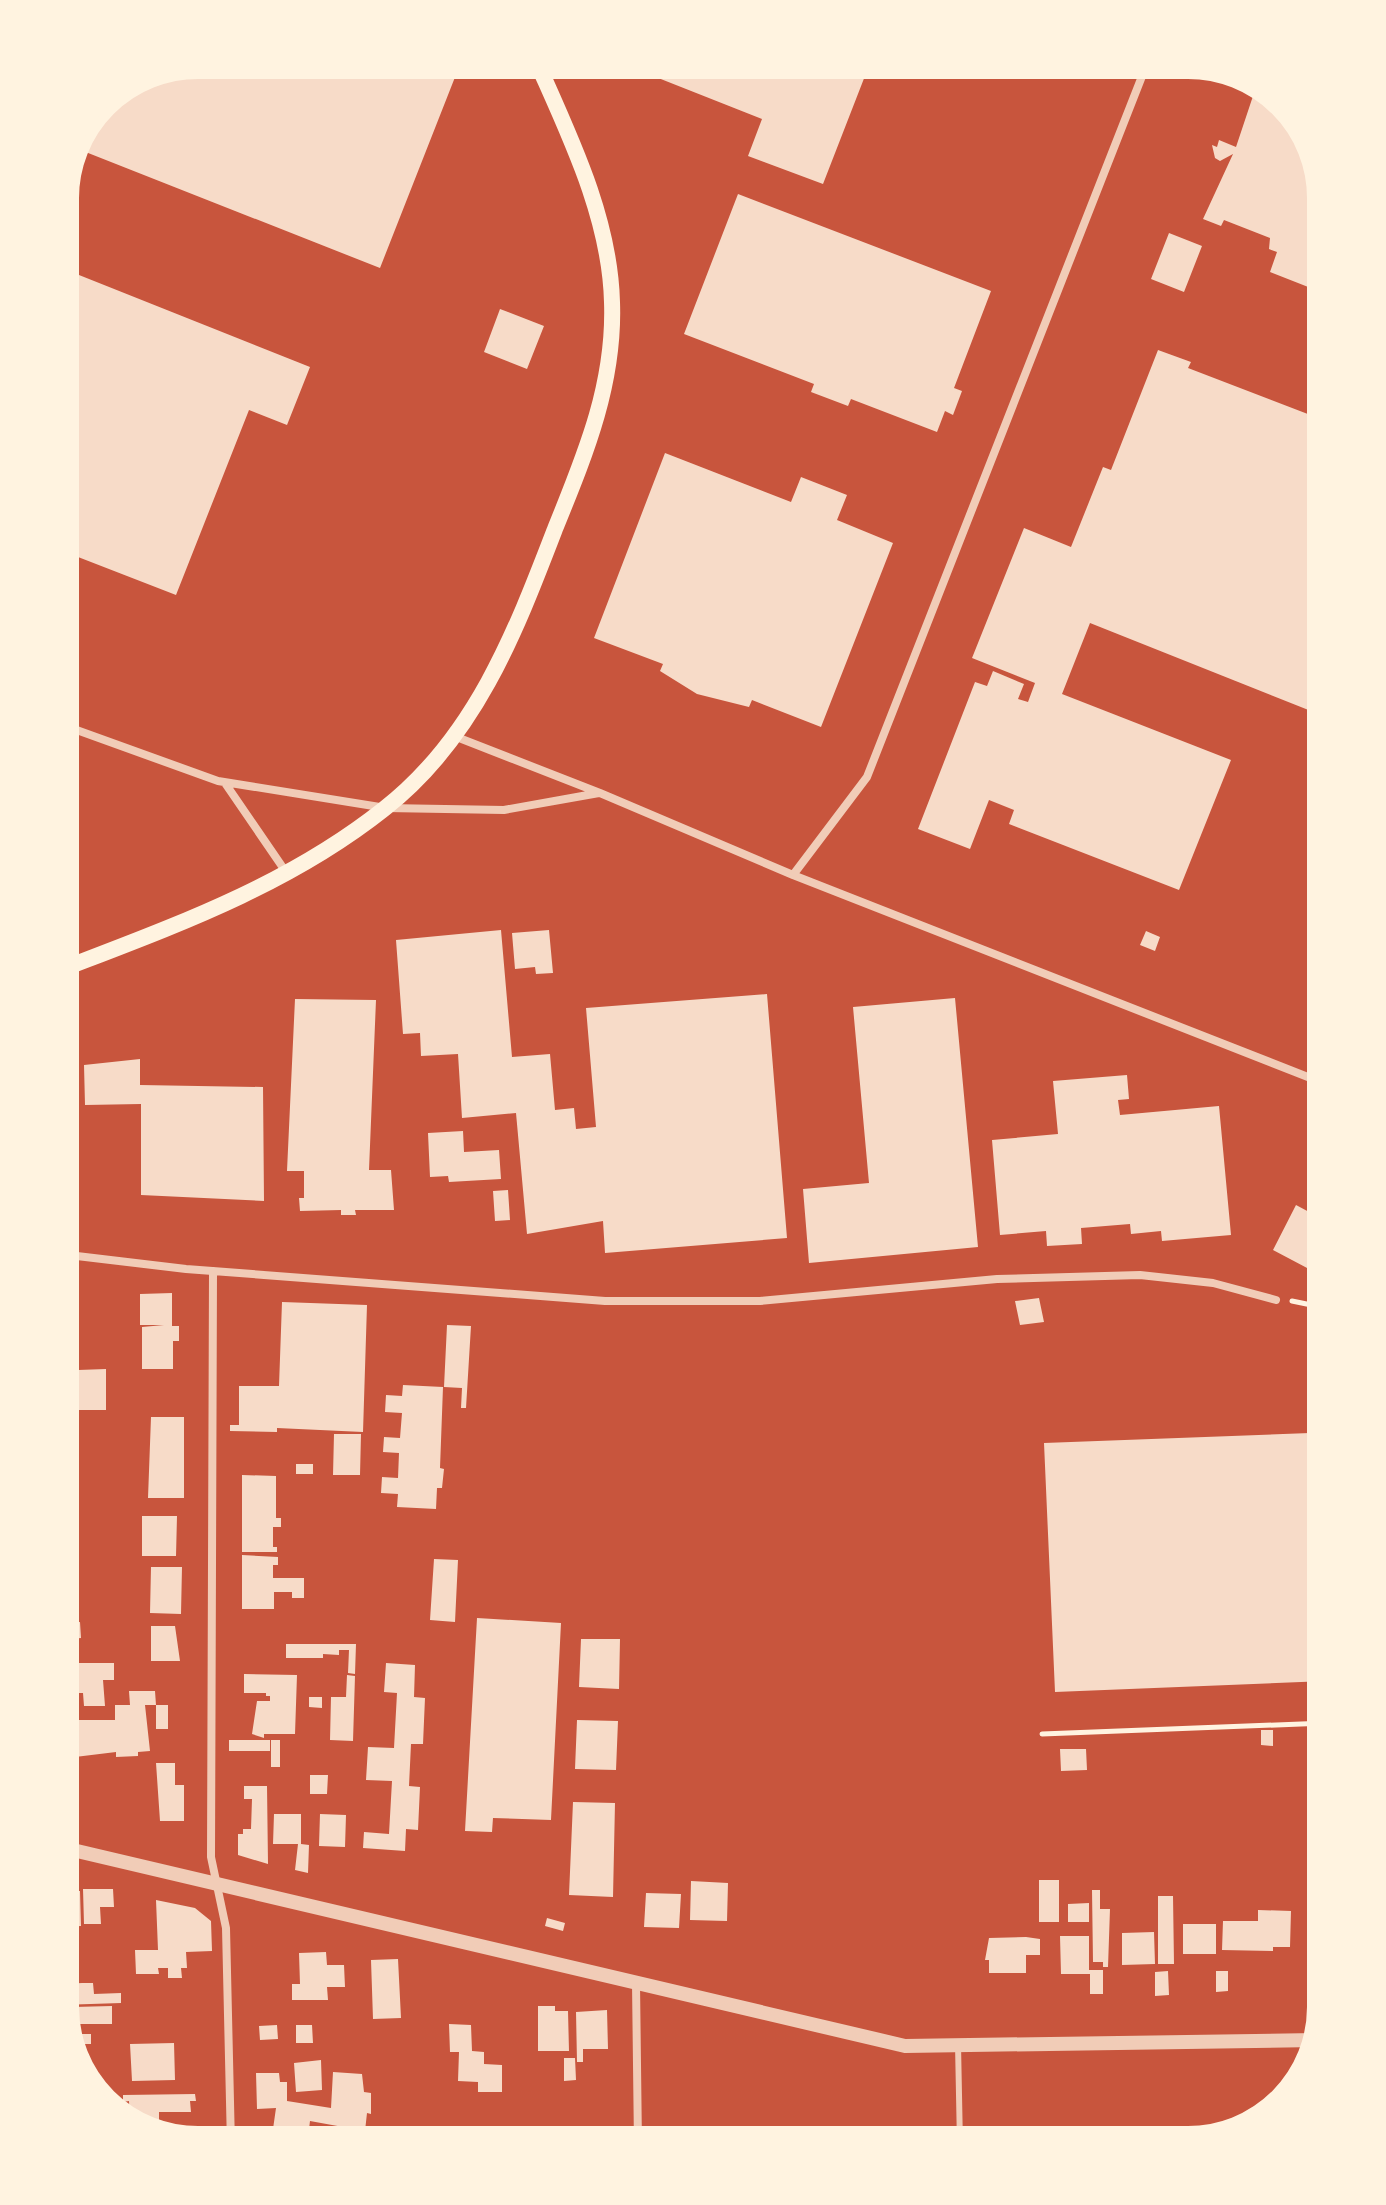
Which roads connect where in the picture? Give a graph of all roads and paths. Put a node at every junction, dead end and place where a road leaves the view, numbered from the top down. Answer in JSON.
{"nodes":[{"id":1,"x":542,"y":74,"type":"edge"},
{"id":2,"x":1143,"y":74,"type":"edge"},
{"id":3,"x":74,"y":729,"type":"edge"},
{"id":4,"x":454,"y":736,"type":"junction"},
{"id":5,"x":225,"y":783,"type":"junction"},
{"id":6,"x":600,"y":793,"type":"junction"},
{"id":7,"x":386,"y":808,"type":"junction"},
{"id":8,"x":288,"y":875,"type":"junction"},
{"id":9,"x":793,"y":875,"type":"junction"},
{"id":10,"x":74,"y":965,"type":"edge"},
{"id":11,"x":1312,"y":1079,"type":"edge"},
{"id":12,"x":74,"y":1256,"type":"edge"},
{"id":13,"x":213,"y":1271,"type":"junction"},
{"id":14,"x":1276,"y":1300,"type":"joint"},
{"id":15,"x":1312,"y":1306,"type":"edge"},
{"id":16,"x":1312,"y":1724,"type":"edge"},
{"id":17,"x":1042,"y":1734,"type":"dead end"},
{"id":18,"x":74,"y":1850,"type":"edge"},
{"id":19,"x":218,"y":1885,"type":"junction"},
{"id":20,"x":636,"y":1983,"type":"junction"},
{"id":21,"x":1308,"y":2040,"type":"edge"},
{"id":22,"x":958,"y":2044,"type":"junction"},
{"id":23,"x":231,"y":2131,"type":"edge"},
{"id":24,"x":638,"y":2131,"type":"edge"},
{"id":25,"x":960,"y":2131,"type":"edge"}],
"edges":[{"from":1,"to":4,"type":"main road"},
{"from":2,"to":9,"type":"street"},
{"from":3,"to":5,"type":"street"},
{"from":4,"to":6,"type":"street"},
{"from":4,"to":7,"type":"main road"},
{"from":5,"to":7,"type":"street"},
{"from":5,"to":8,"type":"street"},
{"from":6,"to":7,"type":"street"},
{"from":6,"to":9,"type":"street"},
{"from":7,"to":8,"type":"main road"},
{"from":8,"to":10,"type":"main road"},
{"from":9,"to":11,"type":"street"},
{"from":12,"to":13,"type":"street"},
{"from":13,"to":14,"type":"street"},
{"from":13,"to":19,"type":"street"},
{"from":14,"to":15,"type":"path"},
{"from":16,"to":17,"type":"path"},
{"from":18,"to":19,"type":"street"},
{"from":19,"to":20,"type":"street"},
{"from":19,"to":23,"type":"street"},
{"from":20,"to":22,"type":"street"},
{"from":20,"to":24,"type":"street"},
{"from":21,"to":22,"type":"street"},
{"from":22,"to":25,"type":"lane"}]}
